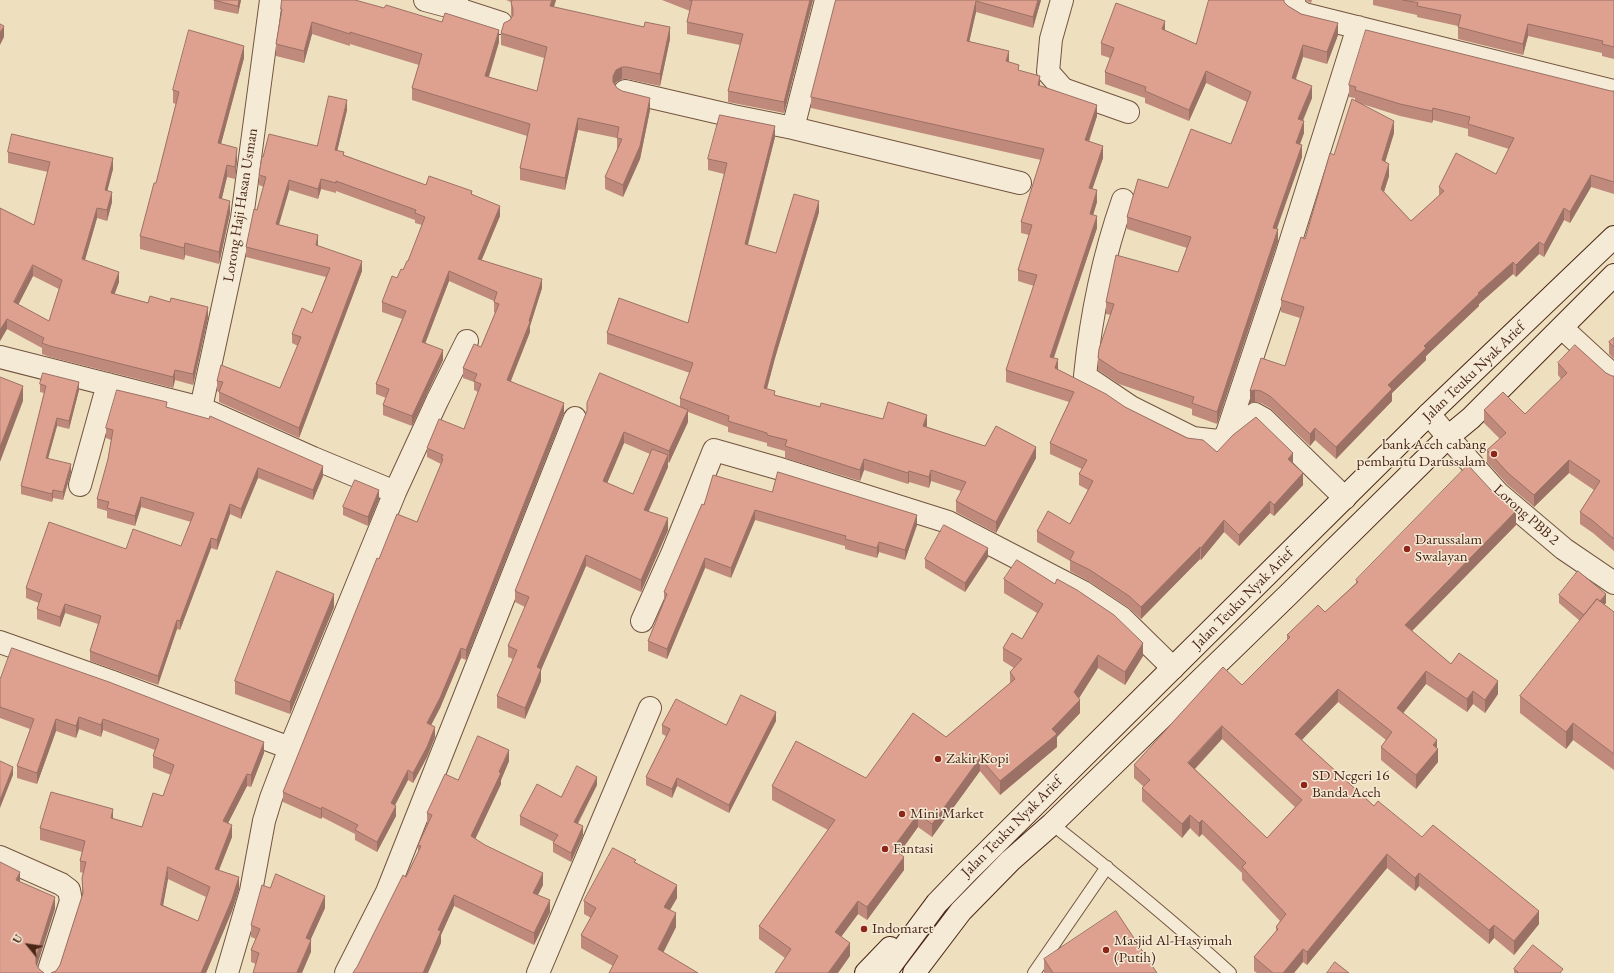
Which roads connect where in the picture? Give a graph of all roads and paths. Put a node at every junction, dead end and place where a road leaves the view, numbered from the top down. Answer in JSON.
{"nodes":[{"id":1,"x":271,"y":0,"type":"edge"},
{"id":2,"x":425,"y":0,"type":"edge"},
{"id":3,"x":826,"y":0,"type":"edge"},
{"id":4,"x":1062,"y":0,"type":"edge"},
{"id":5,"x":1294,"y":0,"type":"edge"},
{"id":6,"x":456,"y":4,"type":"edge"},
{"id":7,"x":501,"y":23,"type":"dead end"},
{"id":8,"x":1358,"y":27,"type":"junction"},
{"id":9,"x":625,"y":91,"type":"edge"},
{"id":10,"x":1614,"y":91,"type":"edge"},
{"id":11,"x":1128,"y":112,"type":"dead end"},
{"id":12,"x":793,"y":128,"type":"junction"},
{"id":13,"x":1020,"y":183,"type":"dead end"},
{"id":14,"x":1122,"y":200,"type":"dead end"},
{"id":15,"x":1614,"y":237,"type":"edge"},
{"id":16,"x":1614,"y":275,"type":"edge"},
{"id":17,"x":1562,"y":328,"type":"junction"},
{"id":18,"x":467,"y":341,"type":"dead end"},
{"id":19,"x":0,"y":357,"type":"edge"},
{"id":20,"x":1614,"y":376,"type":"edge"},
{"id":21,"x":108,"y":384,"type":"junction"},
{"id":22,"x":201,"y":408,"type":"junction"},
{"id":23,"x":1429,"y":414,"type":"junction"},
{"id":24,"x":575,"y":418,"type":"dead end"},
{"id":25,"x":1226,"y":436,"type":"junction"},
{"id":26,"x":1448,"y":437,"type":"junction"},
{"id":27,"x":80,"y":485,"type":"dead end"},
{"id":28,"x":395,"y":492,"type":"junction"},
{"id":29,"x":1345,"y":498,"type":"junction"},
{"id":30,"x":1614,"y":583,"type":"edge"},
{"id":31,"x":642,"y":621,"type":"dead end"},
{"id":32,"x":0,"y":642,"type":"edge"},
{"id":33,"x":1173,"y":668,"type":"junction"},
{"id":34,"x":650,"y":708,"type":"dead end"},
{"id":35,"x":290,"y":748,"type":"junction"},
{"id":36,"x":1052,"y":824,"type":"junction"},
{"id":37,"x":0,"y":857,"type":"edge"},
{"id":38,"x":1107,"y":867,"type":"junction"},
{"id":39,"x":937,"y":902,"type":"junction"},
{"id":40,"x":961,"y":910,"type":"junction"},
{"id":41,"x":48,"y":973,"type":"edge"},
{"id":42,"x":227,"y":973,"type":"edge"},
{"id":43,"x":346,"y":973,"type":"edge"},
{"id":44,"x":538,"y":973,"type":"edge"},
{"id":45,"x":866,"y":973,"type":"edge"},
{"id":46,"x":885,"y":973,"type":"edge"},
{"id":47,"x":914,"y":973,"type":"edge"},
{"id":48,"x":928,"y":973,"type":"edge"},
{"id":49,"x":1034,"y":973,"type":"edge"},
{"id":50,"x":1230,"y":973,"type":"edge"}],
"edges":[{"from":1,"to":22,"type":"street","name":"Lorong Haji Hasan Usman"},
{"from":2,"to":6,"type":"street"},
{"from":3,"to":12,"type":"street"},
{"from":4,"to":11,"type":"street"},
{"from":5,"to":8,"type":"street"},
{"from":6,"to":7,"type":"street"},
{"from":8,"to":10,"type":"street"},
{"from":8,"to":25,"type":"street"},
{"from":9,"to":12,"type":"street"},
{"from":12,"to":13,"type":"street"},
{"from":14,"to":25,"type":"street"},
{"from":15,"to":23,"type":"street","name":"Jalan Teuku Nyak Arief"},
{"from":16,"to":17,"type":"street","name":"Jalan Teuku Nyak Arief"},
{"from":17,"to":20,"type":"street"},
{"from":17,"to":26,"type":"street","name":"Jalan Teuku Nyak Arief"},
{"from":18,"to":28,"type":"street"},
{"from":19,"to":21,"type":"street"},
{"from":21,"to":22,"type":"street"},
{"from":21,"to":27,"type":"street"},
{"from":22,"to":28,"type":"street"},
{"from":23,"to":26,"type":"street","name":"Lorong PBB 2"},
{"from":23,"to":29,"type":"street","name":"Jalan Teuku Nyak Arief"},
{"from":24,"to":43,"type":"street"},
{"from":25,"to":29,"type":"street"},
{"from":26,"to":30,"type":"street","name":"Lorong PBB 2"},
{"from":26,"to":36,"type":"street","name":"Jalan Teuku Nyak Arief"},
{"from":28,"to":35,"type":"street"},
{"from":29,"to":33,"type":"street","name":"Jalan Teuku Nyak Arief"},
{"from":31,"to":33,"type":"street"},
{"from":32,"to":35,"type":"street"},
{"from":33,"to":39,"type":"street","name":"Jalan Teuku Nyak Arief"},
{"from":34,"to":44,"type":"street"},
{"from":35,"to":42,"type":"street"},
{"from":36,"to":38,"type":"lane"},
{"from":36,"to":40,"type":"street","name":"Jalan Teuku Nyak Arief"},
{"from":37,"to":41,"type":"street"},
{"from":38,"to":49,"type":"lane"},
{"from":38,"to":50,"type":"lane"},
{"from":39,"to":45,"type":"street"},
{"from":39,"to":46,"type":"street","name":"Jalan Teuku Nyak Arief"},
{"from":40,"to":47,"type":"street"},
{"from":40,"to":48,"type":"street"}]}
